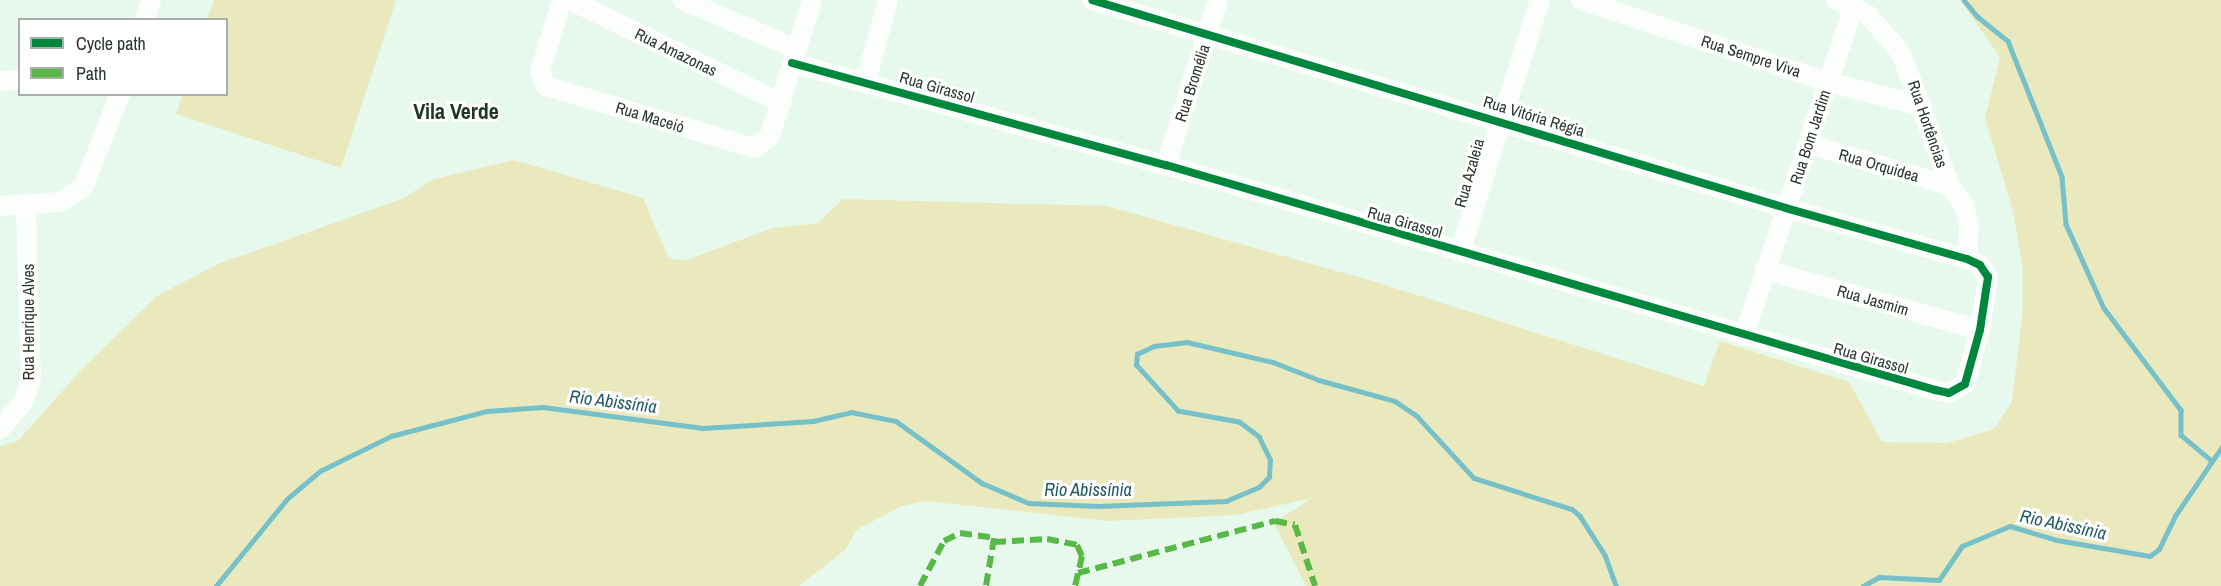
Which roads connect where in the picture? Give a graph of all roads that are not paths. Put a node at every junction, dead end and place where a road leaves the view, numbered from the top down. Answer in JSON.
{"nodes":[{"id":1,"x":151,"y":0,"type":"edge"},
{"id":2,"x":562,"y":0,"type":"edge"},
{"id":3,"x":570,"y":0,"type":"edge"},
{"id":4,"x":683,"y":0,"type":"edge"},
{"id":5,"x":812,"y":0,"type":"edge"},
{"id":6,"x":888,"y":0,"type":"edge"},
{"id":7,"x":1092,"y":0,"type":"edge"},
{"id":8,"x":1218,"y":0,"type":"edge"},
{"id":9,"x":1540,"y":0,"type":"edge"},
{"id":10,"x":1581,"y":0,"type":"edge"},
{"id":11,"x":1845,"y":3,"type":"edge"},
{"id":12,"x":146,"y":18,"type":"edge"},
{"id":13,"x":1208,"y":33,"type":"junction"},
{"id":14,"x":794,"y":56,"type":"junction"},
{"id":15,"x":18,"y":80,"type":"edge"},
{"id":16,"x":0,"y":81,"type":"edge"},
{"id":17,"x":866,"y":81,"type":"junction"},
{"id":18,"x":1828,"y":82,"type":"junction"},
{"id":19,"x":119,"y":96,"type":"edge"},
{"id":20,"x":781,"y":103,"type":"junction"},
{"id":21,"x":1922,"y":106,"type":"junction"},
{"id":22,"x":1499,"y":120,"type":"junction"},
{"id":23,"x":1809,"y":144,"type":"junction"},
{"id":24,"x":1166,"y":165,"type":"junction"},
{"id":25,"x":1950,"y":186,"type":"junction"},
{"id":26,"x":26,"y":205,"type":"junction"},
{"id":27,"x":0,"y":206,"type":"edge"},
{"id":28,"x":1786,"y":208,"type":"junction"},
{"id":29,"x":1460,"y":252,"type":"junction"},
{"id":30,"x":1967,"y":259,"type":"junction"},
{"id":31,"x":1765,"y":270,"type":"junction"},
{"id":32,"x":1980,"y":330,"type":"junction"},
{"id":33,"x":1744,"y":336,"type":"junction"},
{"id":34,"x":0,"y":429,"type":"edge"}],
"edges":[{"from":1,"to":12,"type":"street"},
{"from":2,"to":20,"type":"street","name":"Rua Maceió"},
{"from":3,"to":20,"type":"street","name":"Rua Amazonas"},
{"from":4,"to":14,"type":"street","name":"Rua Girassol"},
{"from":5,"to":14,"type":"street"},
{"from":6,"to":17,"type":"street"},
{"from":7,"to":13,"type":"street","name":"Rua Vitória Régia"},
{"from":8,"to":13,"type":"street","name":"Rua Bromélia"},
{"from":9,"to":22,"type":"street","name":"Rua Azaleia"},
{"from":10,"to":18,"type":"street","name":"Rua Sempre Viva"},
{"from":11,"to":18,"type":"street","name":"Rua Bom Jardim"},
{"from":11,"to":21,"type":"street","name":"Rua Hortências"},
{"from":13,"to":22,"type":"street","name":"Rua Vitória Régia"},
{"from":13,"to":24,"type":"street","name":"Rua Bromélia"},
{"from":14,"to":17,"type":"street","name":"Rua Girassol"},
{"from":14,"to":20,"type":"street"},
{"from":15,"to":16,"type":"street"},
{"from":17,"to":24,"type":"street","name":"Rua Girassol"},
{"from":18,"to":21,"type":"street","name":"Rua Sempre Viva"},
{"from":18,"to":23,"type":"street","name":"Rua Bom Jardim"},
{"from":19,"to":26,"type":"street"},
{"from":21,"to":25,"type":"street","name":"Rua Hortências"},
{"from":22,"to":28,"type":"street","name":"Rua Vitória Régia"},
{"from":22,"to":29,"type":"street","name":"Rua Azaleia"},
{"from":23,"to":25,"type":"street","name":"Rua Orquidea"},
{"from":23,"to":28,"type":"street","name":"Rua Bom Jardim"},
{"from":24,"to":29,"type":"street","name":"Rua Girassol"},
{"from":25,"to":30,"type":"street","name":"Rua Hortências"},
{"from":26,"to":27,"type":"street"},
{"from":26,"to":34,"type":"street","name":"Rua Henrique Alves"},
{"from":28,"to":30,"type":"street","name":"Rua Vitória Régia"},
{"from":28,"to":31,"type":"street","name":"Rua Bom Jardim"},
{"from":29,"to":33,"type":"street","name":"Rua Girassol"},
{"from":30,"to":32,"type":"street"},
{"from":31,"to":32,"type":"street","name":"Rua Jasmim"},
{"from":31,"to":33,"type":"street","name":"Rua Bom Jardim"},
{"from":32,"to":33,"type":"street","name":"Rua Girassol"}]}
